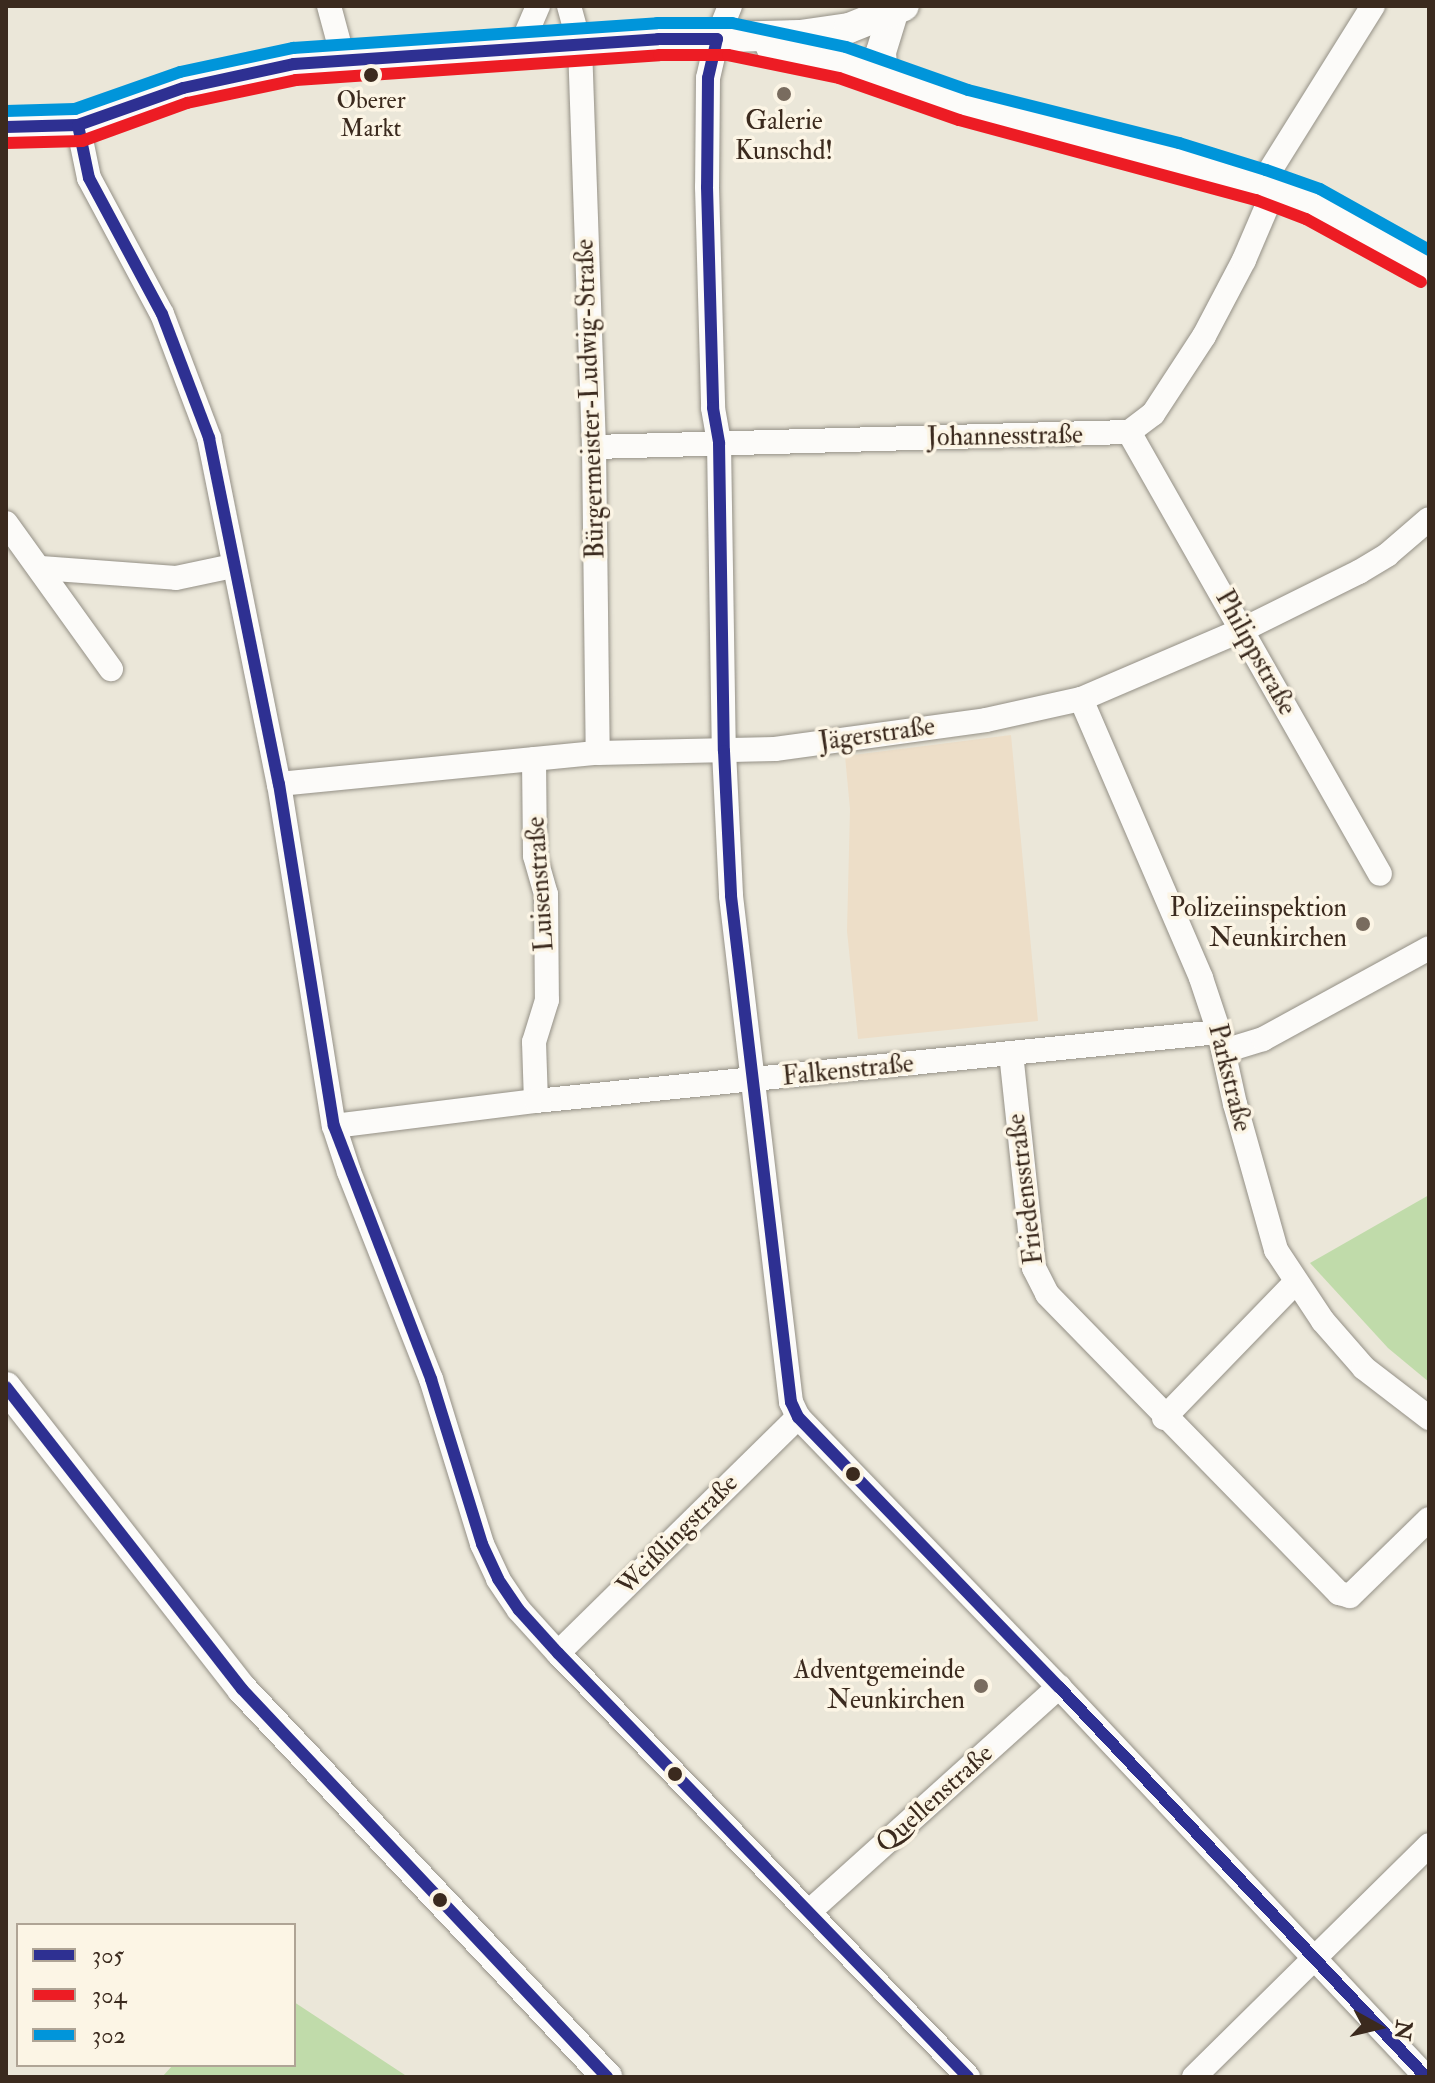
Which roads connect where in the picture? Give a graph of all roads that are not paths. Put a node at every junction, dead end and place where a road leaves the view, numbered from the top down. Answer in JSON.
{"nodes":[{"id":1,"x":329,"y":6,"type":"edge"},
{"id":2,"x":538,"y":6,"type":"edge"},
{"id":3,"x":569,"y":6,"type":"edge"},
{"id":4,"x":730,"y":6,"type":"edge"},
{"id":5,"x":1373,"y":6,"type":"edge"},
{"id":6,"x":898,"y":10,"type":"edge"},
{"id":7,"x":723,"y":39,"type":"junction"},
{"id":8,"x":580,"y":46,"type":"junction"},
{"id":9,"x":520,"y":48,"type":"junction"},
{"id":10,"x":343,"y":58,"type":"junction"},
{"id":11,"x":883,"y":76,"type":"junction"},
{"id":12,"x":78,"y":125,"type":"junction"},
{"id":13,"x":6,"y":127,"type":"edge"},
{"id":14,"x":1268,"y":187,"type":"junction"},
{"id":15,"x":1429,"y":268,"type":"edge"},
{"id":16,"x":1129,"y":432,"type":"junction"},
{"id":17,"x":719,"y":443,"type":"junction"},
{"id":18,"x":594,"y":447,"type":"junction"},
{"id":19,"x":6,"y":523,"type":"edge"},
{"id":20,"x":1427,"y":527,"type":"edge"},
{"id":21,"x":233,"y":566,"type":"junction"},
{"id":22,"x":41,"y":568,"type":"junction"},
{"id":23,"x":1242,"y":630,"type":"junction"},
{"id":24,"x":111,"y":669,"type":"dead end"},
{"id":25,"x":1081,"y":699,"type":"junction"},
{"id":26,"x":724,"y":751,"type":"junction"},
{"id":27,"x":598,"y":753,"type":"junction"},
{"id":28,"x":534,"y":759,"type":"junction"},
{"id":29,"x":279,"y":784,"type":"junction"},
{"id":30,"x":1380,"y":874,"type":"dead end"},
{"id":31,"x":1429,"y":948,"type":"edge"},
{"id":32,"x":1222,"y":1042,"type":"junction"},
{"id":33,"x":1011,"y":1053,"type":"junction"},
{"id":34,"x":750,"y":1081,"type":"junction"},
{"id":35,"x":536,"y":1101,"type":"junction"},
{"id":36,"x":334,"y":1126,"type":"junction"},
{"id":37,"x":1295,"y":1283,"type":"junction"},
{"id":38,"x":6,"y":1387,"type":"edge"},
{"id":39,"x":798,"y":1417,"type":"junction"},
{"id":40,"x":1164,"y":1418,"type":"junction"},
{"id":41,"x":1429,"y":1418,"type":"edge"},
{"id":42,"x":1429,"y":1519,"type":"edge"},
{"id":43,"x":558,"y":1653,"type":"junction"},
{"id":44,"x":1059,"y":1687,"type":"junction"},
{"id":45,"x":1429,"y":1845,"type":"edge"},
{"id":46,"x":811,"y":1910,"type":"junction"},
{"id":47,"x":1312,"y":1960,"type":"junction"},
{"id":48,"x":607,"y":2077,"type":"edge"},
{"id":49,"x":968,"y":2077,"type":"edge"},
{"id":50,"x":1194,"y":2077,"type":"edge"},
{"id":51,"x":1426,"y":2077,"type":"edge"}],
"edges":[{"from":1,"to":10,"type":"street"},
{"from":2,"to":9,"type":"street"},
{"from":3,"to":8,"type":"street","name":"Bürgermeister-Ludwig-Straße"},
{"from":4,"to":7,"type":"street"},
{"from":5,"to":14,"type":"street"},
{"from":6,"to":7,"type":"street"},
{"from":6,"to":11,"type":"street"},
{"from":7,"to":8,"type":"street"},
{"from":7,"to":11,"type":"street"},
{"from":7,"to":17,"type":"street"},
{"from":8,"to":9,"type":"street"},
{"from":8,"to":18,"type":"street","name":"Bürgermeister-Ludwig-Straße"},
{"from":9,"to":10,"type":"street"},
{"from":10,"to":12,"type":"street"},
{"from":11,"to":14,"type":"street"},
{"from":12,"to":13,"type":"street"},
{"from":12,"to":21,"type":"street"},
{"from":14,"to":15,"type":"street"},
{"from":14,"to":16,"type":"street"},
{"from":16,"to":17,"type":"street","name":"Johannesstraße"},
{"from":16,"to":23,"type":"street","name":"Philippstraße"},
{"from":17,"to":18,"type":"street","name":"Johannesstraße"},
{"from":17,"to":26,"type":"street"},
{"from":18,"to":27,"type":"street","name":"Bürgermeister-Ludwig-Straße"},
{"from":19,"to":22,"type":"street"},
{"from":20,"to":23,"type":"street","name":"Jägerstraße"},
{"from":21,"to":22,"type":"street"},
{"from":21,"to":29,"type":"street"},
{"from":22,"to":24,"type":"street"},
{"from":23,"to":25,"type":"street","name":"Jägerstraße"},
{"from":23,"to":30,"type":"street","name":"Philippstraße"},
{"from":25,"to":26,"type":"street","name":"Jägerstraße"},
{"from":25,"to":32,"type":"street","name":"Parkstraße"},
{"from":26,"to":27,"type":"street","name":"Jägerstraße"},
{"from":26,"to":34,"type":"street"},
{"from":27,"to":28,"type":"street","name":"Jägerstraße"},
{"from":28,"to":29,"type":"street","name":"Jägerstraße"},
{"from":28,"to":35,"type":"street","name":"Luisenstraße"},
{"from":29,"to":36,"type":"street"},
{"from":31,"to":32,"type":"street","name":"Falkenstraße"},
{"from":32,"to":33,"type":"street","name":"Falkenstraße"},
{"from":32,"to":37,"type":"street","name":"Parkstraße"},
{"from":33,"to":34,"type":"street","name":"Falkenstraße"},
{"from":33,"to":40,"type":"street","name":"Friedensstraße"},
{"from":34,"to":35,"type":"street","name":"Falkenstraße"},
{"from":34,"to":39,"type":"street"},
{"from":35,"to":36,"type":"street","name":"Falkenstraße"},
{"from":36,"to":43,"type":"street"},
{"from":37,"to":40,"type":"street"},
{"from":37,"to":41,"type":"street","name":"Parkstraße"},
{"from":38,"to":48,"type":"street"},
{"from":39,"to":43,"type":"street","name":"Weißlingstraße"},
{"from":39,"to":44,"type":"street"},
{"from":40,"to":42,"type":"street","name":"Friedensstraße"},
{"from":43,"to":46,"type":"street"},
{"from":44,"to":46,"type":"street","name":"Quellenstraße"},
{"from":44,"to":47,"type":"street"},
{"from":45,"to":47,"type":"street"},
{"from":46,"to":49,"type":"street"},
{"from":47,"to":50,"type":"street"},
{"from":47,"to":51,"type":"street"}]}
